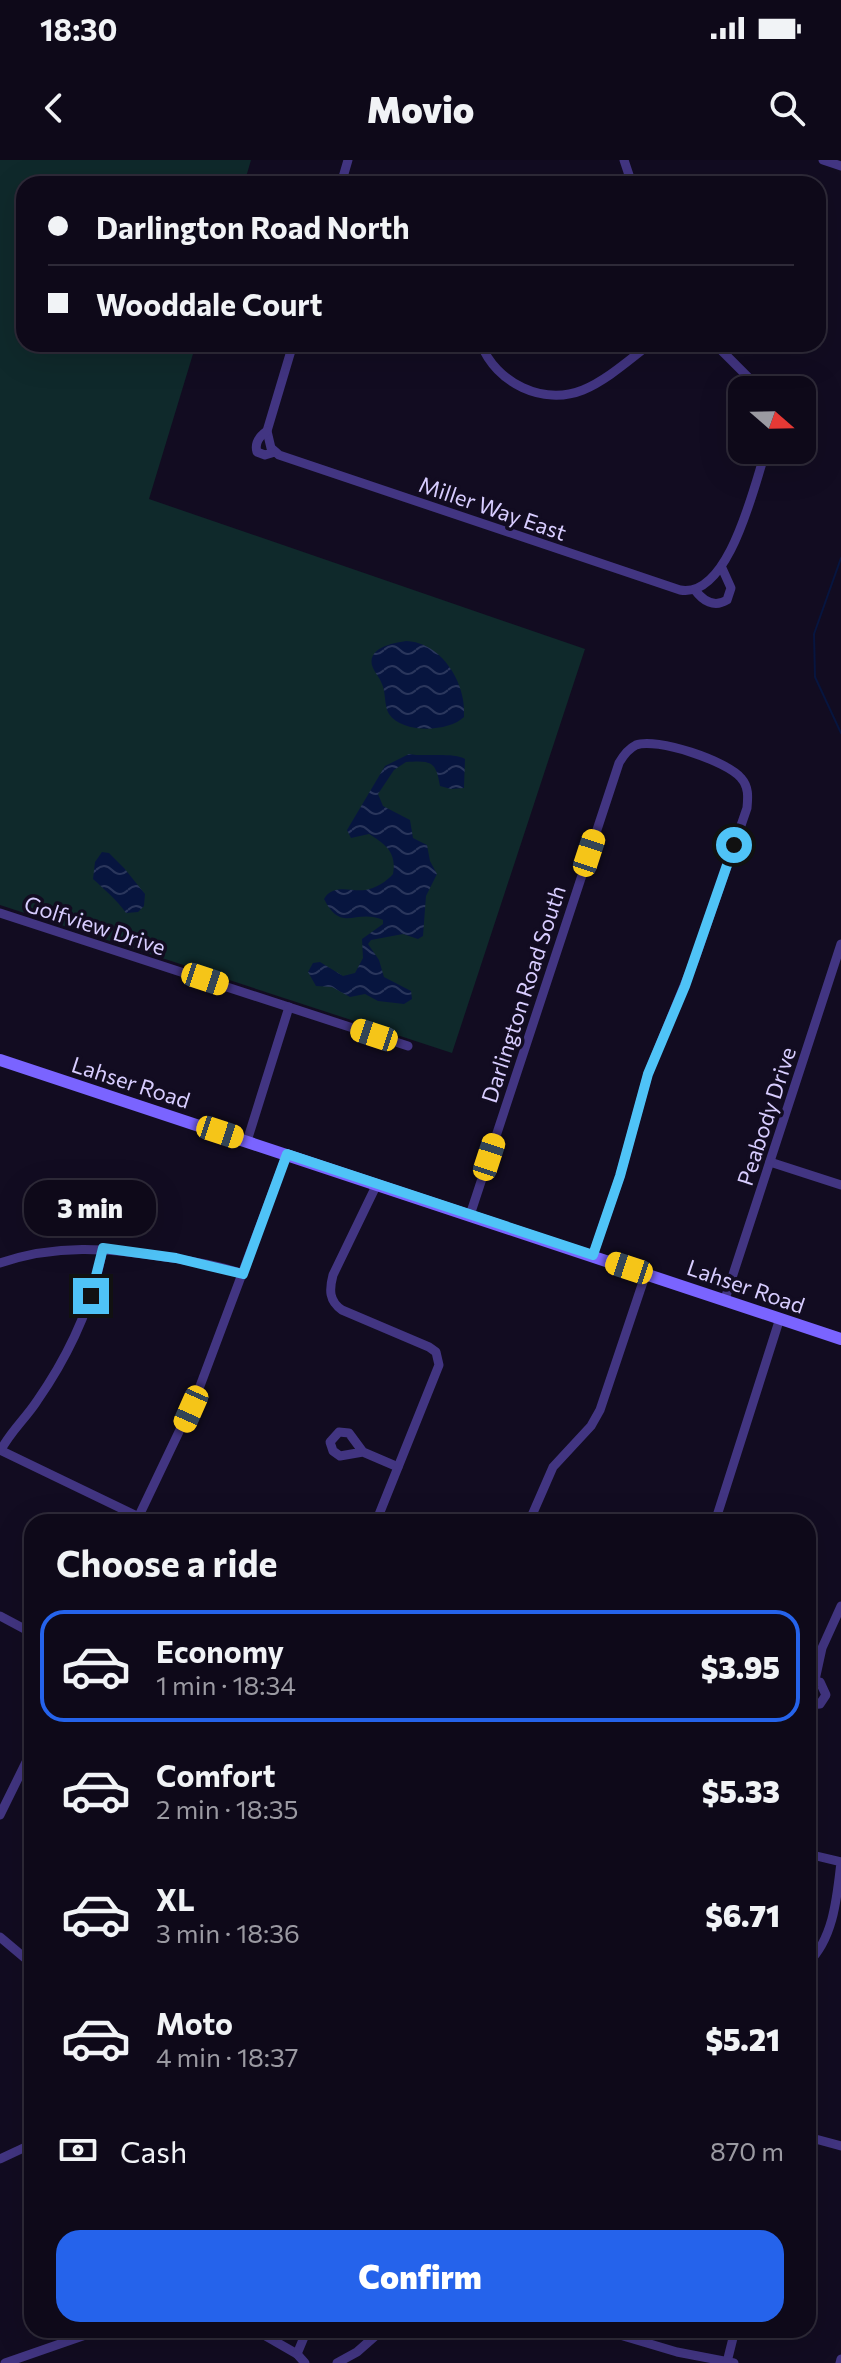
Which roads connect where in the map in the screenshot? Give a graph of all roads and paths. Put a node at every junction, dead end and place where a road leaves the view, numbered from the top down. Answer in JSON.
{"nodes":[{"id":1,"x":823,"y":160,"type":"edge"},
{"id":2,"x":841,"y":166,"type":"edge"},
{"id":3,"x":291,"y":352,"type":"edge"},
{"id":4,"x":485,"y":352,"type":"edge"},
{"id":5,"x":639,"y":352,"type":"edge"},
{"id":6,"x":723,"y":352,"type":"edge"},
{"id":7,"x":747,"y":376,"type":"edge"},
{"id":8,"x":267,"y":431,"type":"junction"},
{"id":9,"x":272,"y":448,"type":"junction"},
{"id":10,"x":761,"y":464,"type":"edge"},
{"id":11,"x":722,"y":568,"type":"junction"},
{"id":12,"x":695,"y":590,"type":"junction"},
{"id":13,"x":0,"y":913,"type":"edge"},
{"id":14,"x":841,"y":944,"type":"edge"},
{"id":15,"x":838,"y":966,"type":"edge"},
{"id":16,"x":289,"y":1007,"type":"junction"},
{"id":17,"x":408,"y":1046,"type":"dead end"},
{"id":18,"x":0,"y":1060,"type":"edge"},
{"id":19,"x":247,"y":1141,"type":"junction"},
{"id":20,"x":287,"y":1154,"type":"junction"},
{"id":21,"x":770,"y":1162,"type":"junction"},
{"id":22,"x":377,"y":1184,"type":"junction"},
{"id":23,"x":841,"y":1185,"type":"edge"},
{"id":24,"x":470,"y":1215,"type":"junction"},
{"id":25,"x":103,"y":1248,"type":"junction"},
{"id":26,"x":593,"y":1255,"type":"junction"},
{"id":27,"x":0,"y":1263,"type":"edge"},
{"id":28,"x":646,"y":1273,"type":"junction"},
{"id":29,"x":243,"y":1274,"type":"junction"},
{"id":30,"x":725,"y":1299,"type":"junction"},
{"id":31,"x":780,"y":1318,"type":"junction"},
{"id":32,"x":841,"y":1339,"type":"edge"},
{"id":33,"x":0,"y":1450,"type":"edge"},
{"id":34,"x":363,"y":1452,"type":"dead end"},
{"id":35,"x":398,"y":1467,"type":"junction"},
{"id":36,"x":128,"y":1514,"type":"edge"},
{"id":37,"x":140,"y":1514,"type":"edge"},
{"id":38,"x":379,"y":1514,"type":"edge"},
{"id":39,"x":532,"y":1514,"type":"edge"},
{"id":40,"x":718,"y":1514,"type":"edge"},
{"id":41,"x":841,"y":1606,"type":"edge"},
{"id":42,"x":0,"y":1616,"type":"edge"},
{"id":43,"x":24,"y":1629,"type":"edge"},
{"id":44,"x":816,"y":1668,"type":"edge"},
{"id":45,"x":816,"y":1683,"type":"edge"},
{"id":46,"x":816,"y":1704,"type":"edge"},
{"id":47,"x":24,"y":1766,"type":"edge"},
{"id":48,"x":0,"y":1815,"type":"edge"},
{"id":49,"x":816,"y":1856,"type":"edge"},
{"id":50,"x":841,"y":1862,"type":"edge"},
{"id":51,"x":0,"y":1937,"type":"edge"},
{"id":52,"x":816,"y":1954,"type":"edge"},
{"id":53,"x":24,"y":1957,"type":"edge"},
{"id":54,"x":816,"y":2139,"type":"edge"},
{"id":55,"x":841,"y":2146,"type":"edge"},
{"id":56,"x":24,"y":2148,"type":"edge"},
{"id":57,"x":0,"y":2159,"type":"edge"},
{"id":58,"x":77,"y":2338,"type":"edge"},
{"id":59,"x":269,"y":2338,"type":"edge"},
{"id":60,"x":304,"y":2338,"type":"edge"},
{"id":61,"x":373,"y":2338,"type":"edge"},
{"id":62,"x":636,"y":2338,"type":"edge"},
{"id":63,"x":733,"y":2338,"type":"edge"},
{"id":64,"x":297,"y":2354,"type":"junction"},
{"id":65,"x":727,"y":2362,"type":"edge"},
{"id":66,"x":5,"y":2363,"type":"edge"},
{"id":67,"x":305,"y":2363,"type":"edge"},
{"id":68,"x":337,"y":2363,"type":"edge"},
{"id":69,"x":734,"y":2363,"type":"edge"}],
"edges":[{"from":1,"to":2,"type":"street"},
{"from":3,"to":8,"type":"street"},
{"from":4,"to":5,"type":"street"},
{"from":6,"to":7,"type":"street"},
{"from":8,"to":9,"type":"street"},
{"from":8,"to":9,"type":"street"},
{"from":9,"to":12,"type":"street","name":"Miller Way East"},
{"from":10,"to":11,"type":"street"},
{"from":11,"to":12,"type":"street"},
{"from":11,"to":12,"type":"street","name":"Miller Way East"},
{"from":13,"to":16,"type":"street","name":"Golfview Drive"},
{"from":14,"to":15,"type":"street","name":"Peabody Drive"},
{"from":15,"to":21,"type":"street","name":"Peabody Drive"},
{"from":16,"to":17,"type":"street","name":"Golfview Drive"},
{"from":16,"to":19,"type":"street"},
{"from":18,"to":19,"type":"street","name":"Lahser Road"},
{"from":19,"to":20,"type":"street","name":"Lahser Road"},
{"from":20,"to":22,"type":"street","name":"Lahser Road"},
{"from":20,"to":29,"type":"street"},
{"from":21,"to":23,"type":"street"},
{"from":21,"to":30,"type":"street","name":"Peabody Drive"},
{"from":22,"to":24,"type":"street","name":"Lahser Road"},
{"from":22,"to":35,"type":"street"},
{"from":24,"to":26,"type":"street","name":"Lahser Road"},
{"from":24,"to":26,"type":"street","name":"Darlington Road South"},
{"from":25,"to":27,"type":"street"},
{"from":25,"to":29,"type":"street"},
{"from":25,"to":33,"type":"street"},
{"from":26,"to":28,"type":"street","name":"Lahser Road"},
{"from":28,"to":30,"type":"street","name":"Lahser Road"},
{"from":28,"to":39,"type":"street"},
{"from":29,"to":37,"type":"street"},
{"from":30,"to":31,"type":"street","name":"Lahser Road"},
{"from":31,"to":32,"type":"street","name":"Lahser Road"},
{"from":31,"to":40,"type":"street"},
{"from":33,"to":36,"type":"street"},
{"from":34,"to":35,"type":"street"},
{"from":35,"to":38,"type":"street"},
{"from":41,"to":44,"type":"street"},
{"from":42,"to":43,"type":"street"},
{"from":45,"to":46,"type":"street"},
{"from":47,"to":48,"type":"street"},
{"from":49,"to":50,"type":"street"},
{"from":50,"to":52,"type":"street"},
{"from":51,"to":53,"type":"street"},
{"from":54,"to":55,"type":"street"},
{"from":56,"to":57,"type":"street"},
{"from":58,"to":66,"type":"street"},
{"from":59,"to":64,"type":"street"},
{"from":60,"to":64,"type":"street"},
{"from":61,"to":68,"type":"street"},
{"from":62,"to":65,"type":"street"},
{"from":63,"to":65,"type":"street"},
{"from":64,"to":67,"type":"street"},
{"from":65,"to":69,"type":"street"}]}
